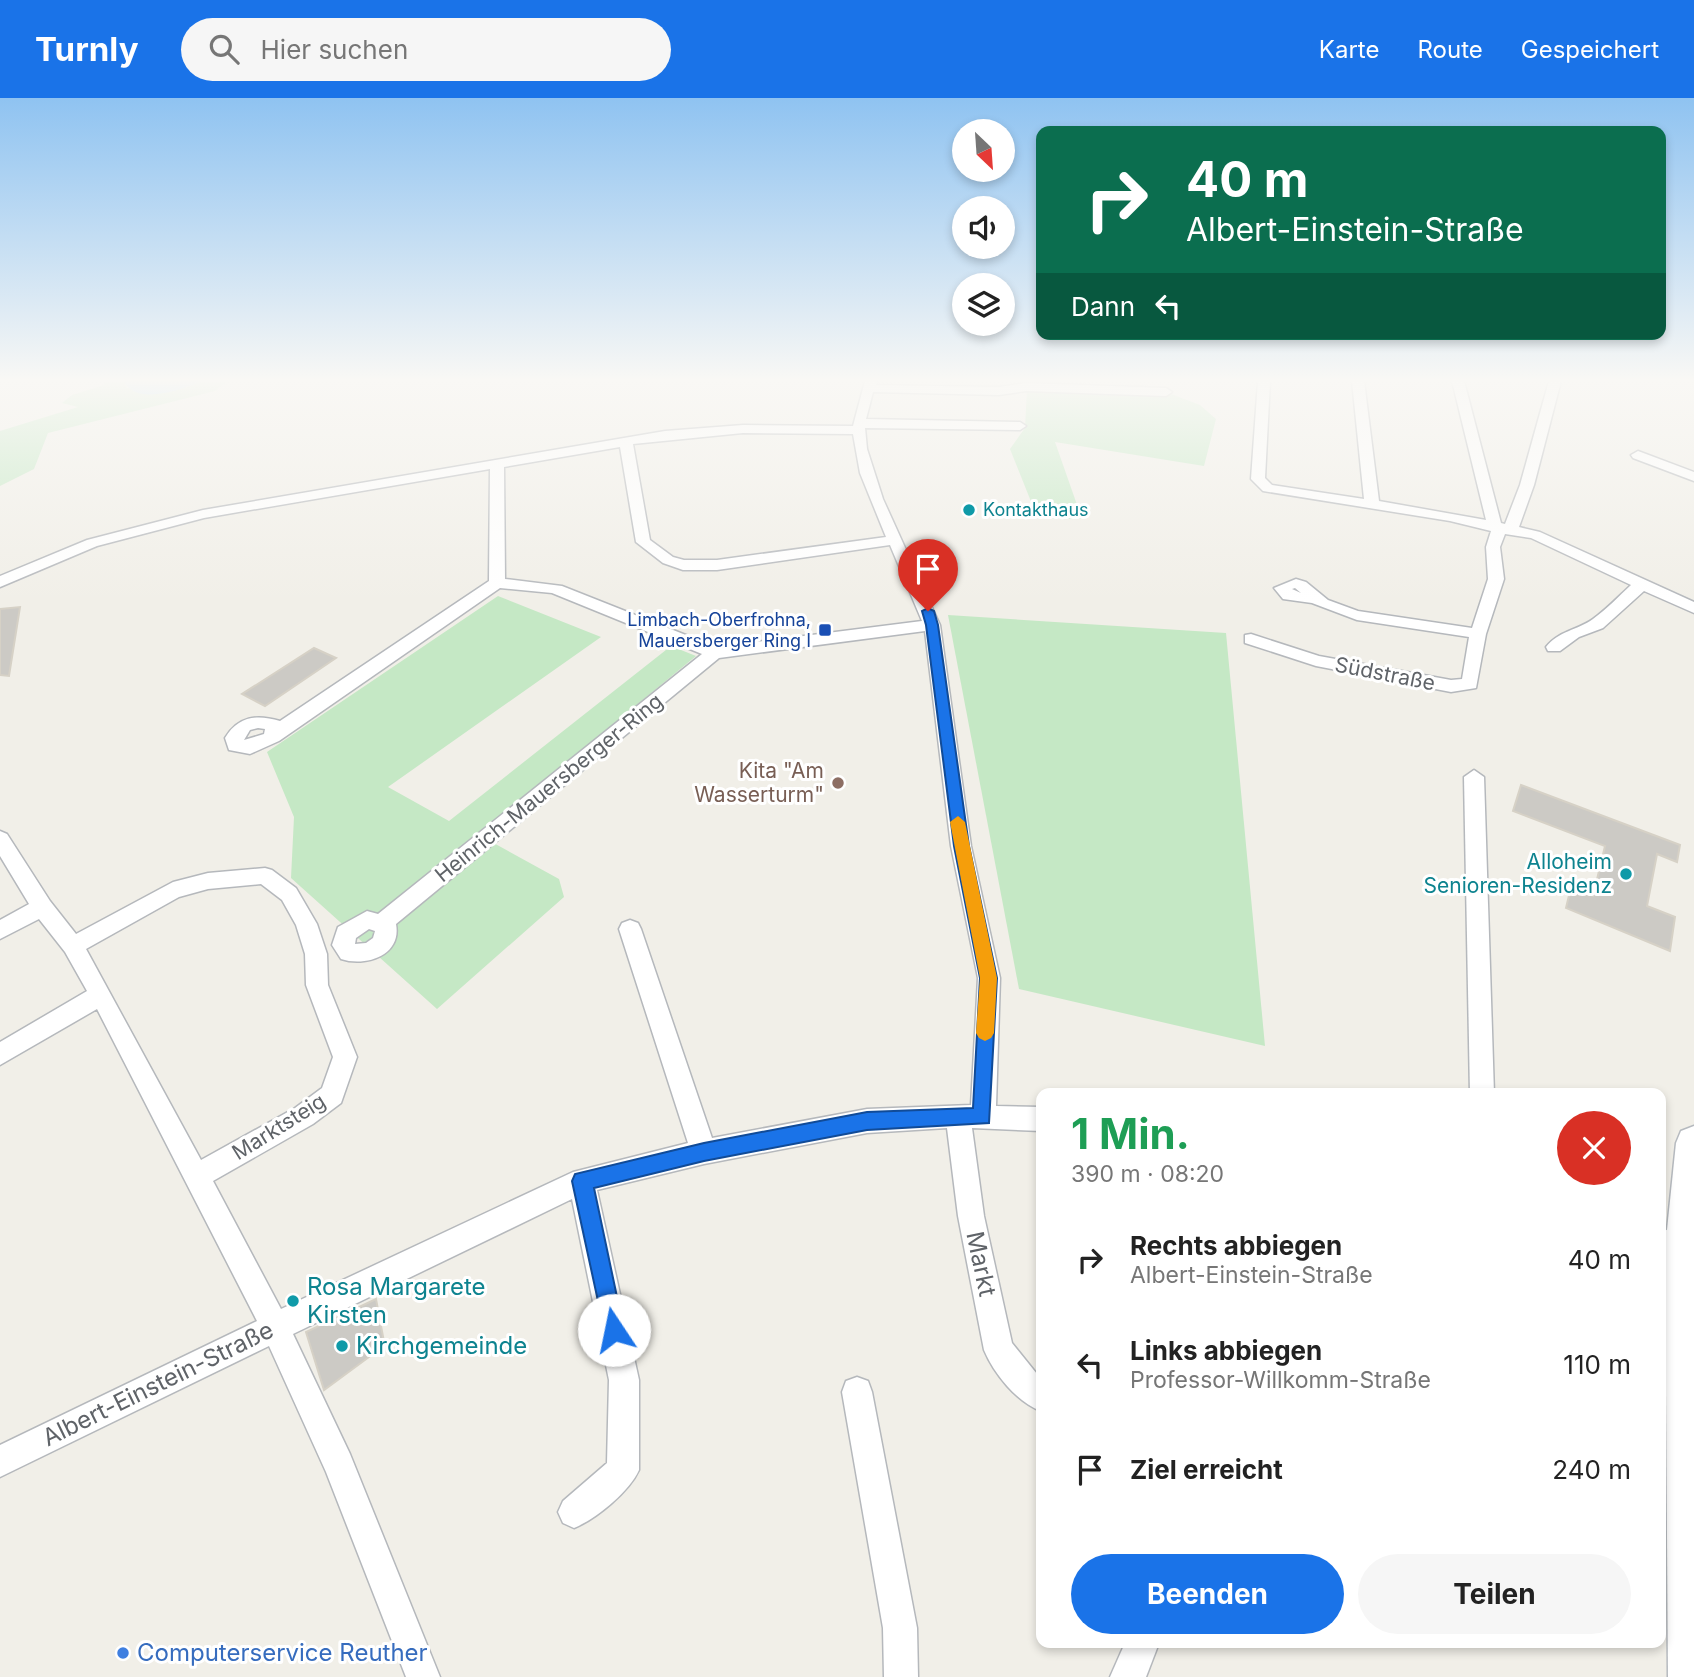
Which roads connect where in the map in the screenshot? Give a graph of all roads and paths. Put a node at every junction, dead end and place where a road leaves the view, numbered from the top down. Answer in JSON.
{"nodes":[{"id":1,"x":545,"y":455,"type":"edge"},
{"id":2,"x":628,"y":455,"type":"edge"},
{"id":3,"x":861,"y":455,"type":"edge"},
{"id":4,"x":1259,"y":455,"type":"edge"},
{"id":5,"x":1366,"y":455,"type":"edge"},
{"id":6,"x":1480,"y":455,"type":"edge"},
{"id":7,"x":1535,"y":455,"type":"edge"},
{"id":8,"x":1638,"y":455,"type":"dead end"},
{"id":9,"x":496,"y":463,"type":"junction"},
{"id":10,"x":1694,"y":477,"type":"edge"},
{"id":11,"x":1372,"y":504,"type":"junction"},
{"id":12,"x":1502,"y":529,"type":"junction"},
{"id":13,"x":896,"y":540,"type":"junction"},
{"id":14,"x":0,"y":582,"type":"edge"},
{"id":15,"x":497,"y":583,"type":"junction"},
{"id":16,"x":1642,"y":584,"type":"junction"},
{"id":17,"x":1316,"y":599,"type":"dead end"},
{"id":18,"x":1694,"y":608,"type":"edge"},
{"id":19,"x":932,"y":625,"type":"junction"},
{"id":20,"x":1478,"y":634,"type":"junction"},
{"id":21,"x":1251,"y":639,"type":"dead end"},
{"id":22,"x":1554,"y":647,"type":"dead end"},
{"id":23,"x":715,"y":653,"type":"junction"},
{"id":24,"x":275,"y":733,"type":"dead end"},
{"id":25,"x":1474,"y":777,"type":"dead end"},
{"id":26,"x":0,"y":839,"type":"edge"},
{"id":27,"x":42,"y":907,"type":"junction"},
{"id":28,"x":382,"y":923,"type":"dead end"},
{"id":29,"x":630,"y":929,"type":"dead end"},
{"id":30,"x":0,"y":930,"type":"edge"},
{"id":31,"x":73,"y":946,"type":"junction"},
{"id":32,"x":101,"y":995,"type":"junction"},
{"id":33,"x":0,"y":1055,"type":"edge"},
{"id":34,"x":1482,"y":1088,"type":"edge"},
{"id":35,"x":970,"y":1116,"type":"junction"},
{"id":36,"x":1036,"y":1119,"type":"edge"},
{"id":37,"x":1694,"y":1143,"type":"edge"},
{"id":38,"x":704,"y":1152,"type":"junction"},
{"id":39,"x":197,"y":1176,"type":"junction"},
{"id":40,"x":582,"y":1181,"type":"junction"},
{"id":41,"x":1680,"y":1248,"type":"edge"},
{"id":42,"x":275,"y":1327,"type":"junction"},
{"id":43,"x":857,"y":1392,"type":"dead end"},
{"id":44,"x":1036,"y":1393,"type":"edge"},
{"id":45,"x":0,"y":1461,"type":"edge"},
{"id":46,"x":574,"y":1512,"type":"dead end"},
{"id":47,"x":1140,"y":1648,"type":"edge"},
{"id":48,"x":423,"y":1677,"type":"edge"},
{"id":49,"x":901,"y":1677,"type":"edge"},
{"id":50,"x":1128,"y":1677,"type":"edge"},
{"id":51,"x":1693,"y":1677,"type":"edge"}],
"edges":[{"from":1,"to":9,"type":"street"},
{"from":2,"to":13,"type":"street"},
{"from":3,"to":13,"type":"street","name":"Markt"},
{"from":4,"to":11,"type":"street"},
{"from":5,"to":11,"type":"street"},
{"from":6,"to":12,"type":"street"},
{"from":7,"to":12,"type":"street"},
{"from":8,"to":10,"type":"street"},
{"from":9,"to":14,"type":"street"},
{"from":9,"to":15,"type":"street"},
{"from":11,"to":12,"type":"street"},
{"from":12,"to":16,"type":"street"},
{"from":12,"to":20,"type":"street","name":"Südstraße"},
{"from":13,"to":19,"type":"street","name":"Markt"},
{"from":15,"to":23,"type":"street"},
{"from":15,"to":24,"type":"street"},
{"from":16,"to":18,"type":"street"},
{"from":16,"to":22,"type":"street"},
{"from":17,"to":20,"type":"street"},
{"from":19,"to":23,"type":"street"},
{"from":19,"to":35,"type":"street","name":"Markt"},
{"from":20,"to":21,"type":"street","name":"Südstraße"},
{"from":23,"to":28,"type":"street","name":"Heinrich-Mauersberger-Ring"},
{"from":25,"to":34,"type":"street"},
{"from":26,"to":27,"type":"street"},
{"from":27,"to":30,"type":"street"},
{"from":27,"to":31,"type":"street"},
{"from":29,"to":38,"type":"street"},
{"from":31,"to":32,"type":"street"},
{"from":31,"to":39,"type":"street","name":"Marktsteig"},
{"from":32,"to":33,"type":"street"},
{"from":32,"to":39,"type":"street"},
{"from":35,"to":36,"type":"street","name":"Albert-Einstein-Straße"},
{"from":35,"to":38,"type":"street","name":"Albert-Einstein-Straße"},
{"from":35,"to":44,"type":"street","name":"Markt"},
{"from":37,"to":41,"type":"main road"},
{"from":38,"to":40,"type":"street","name":"Albert-Einstein-Straße"},
{"from":39,"to":42,"type":"street"},
{"from":40,"to":42,"type":"street","name":"Albert-Einstein-Straße"},
{"from":40,"to":46,"type":"street"},
{"from":41,"to":51,"type":"main road"},
{"from":42,"to":45,"type":"street","name":"Albert-Einstein-Straße"},
{"from":42,"to":48,"type":"street"},
{"from":43,"to":49,"type":"street"},
{"from":47,"to":50,"type":"street"}]}
